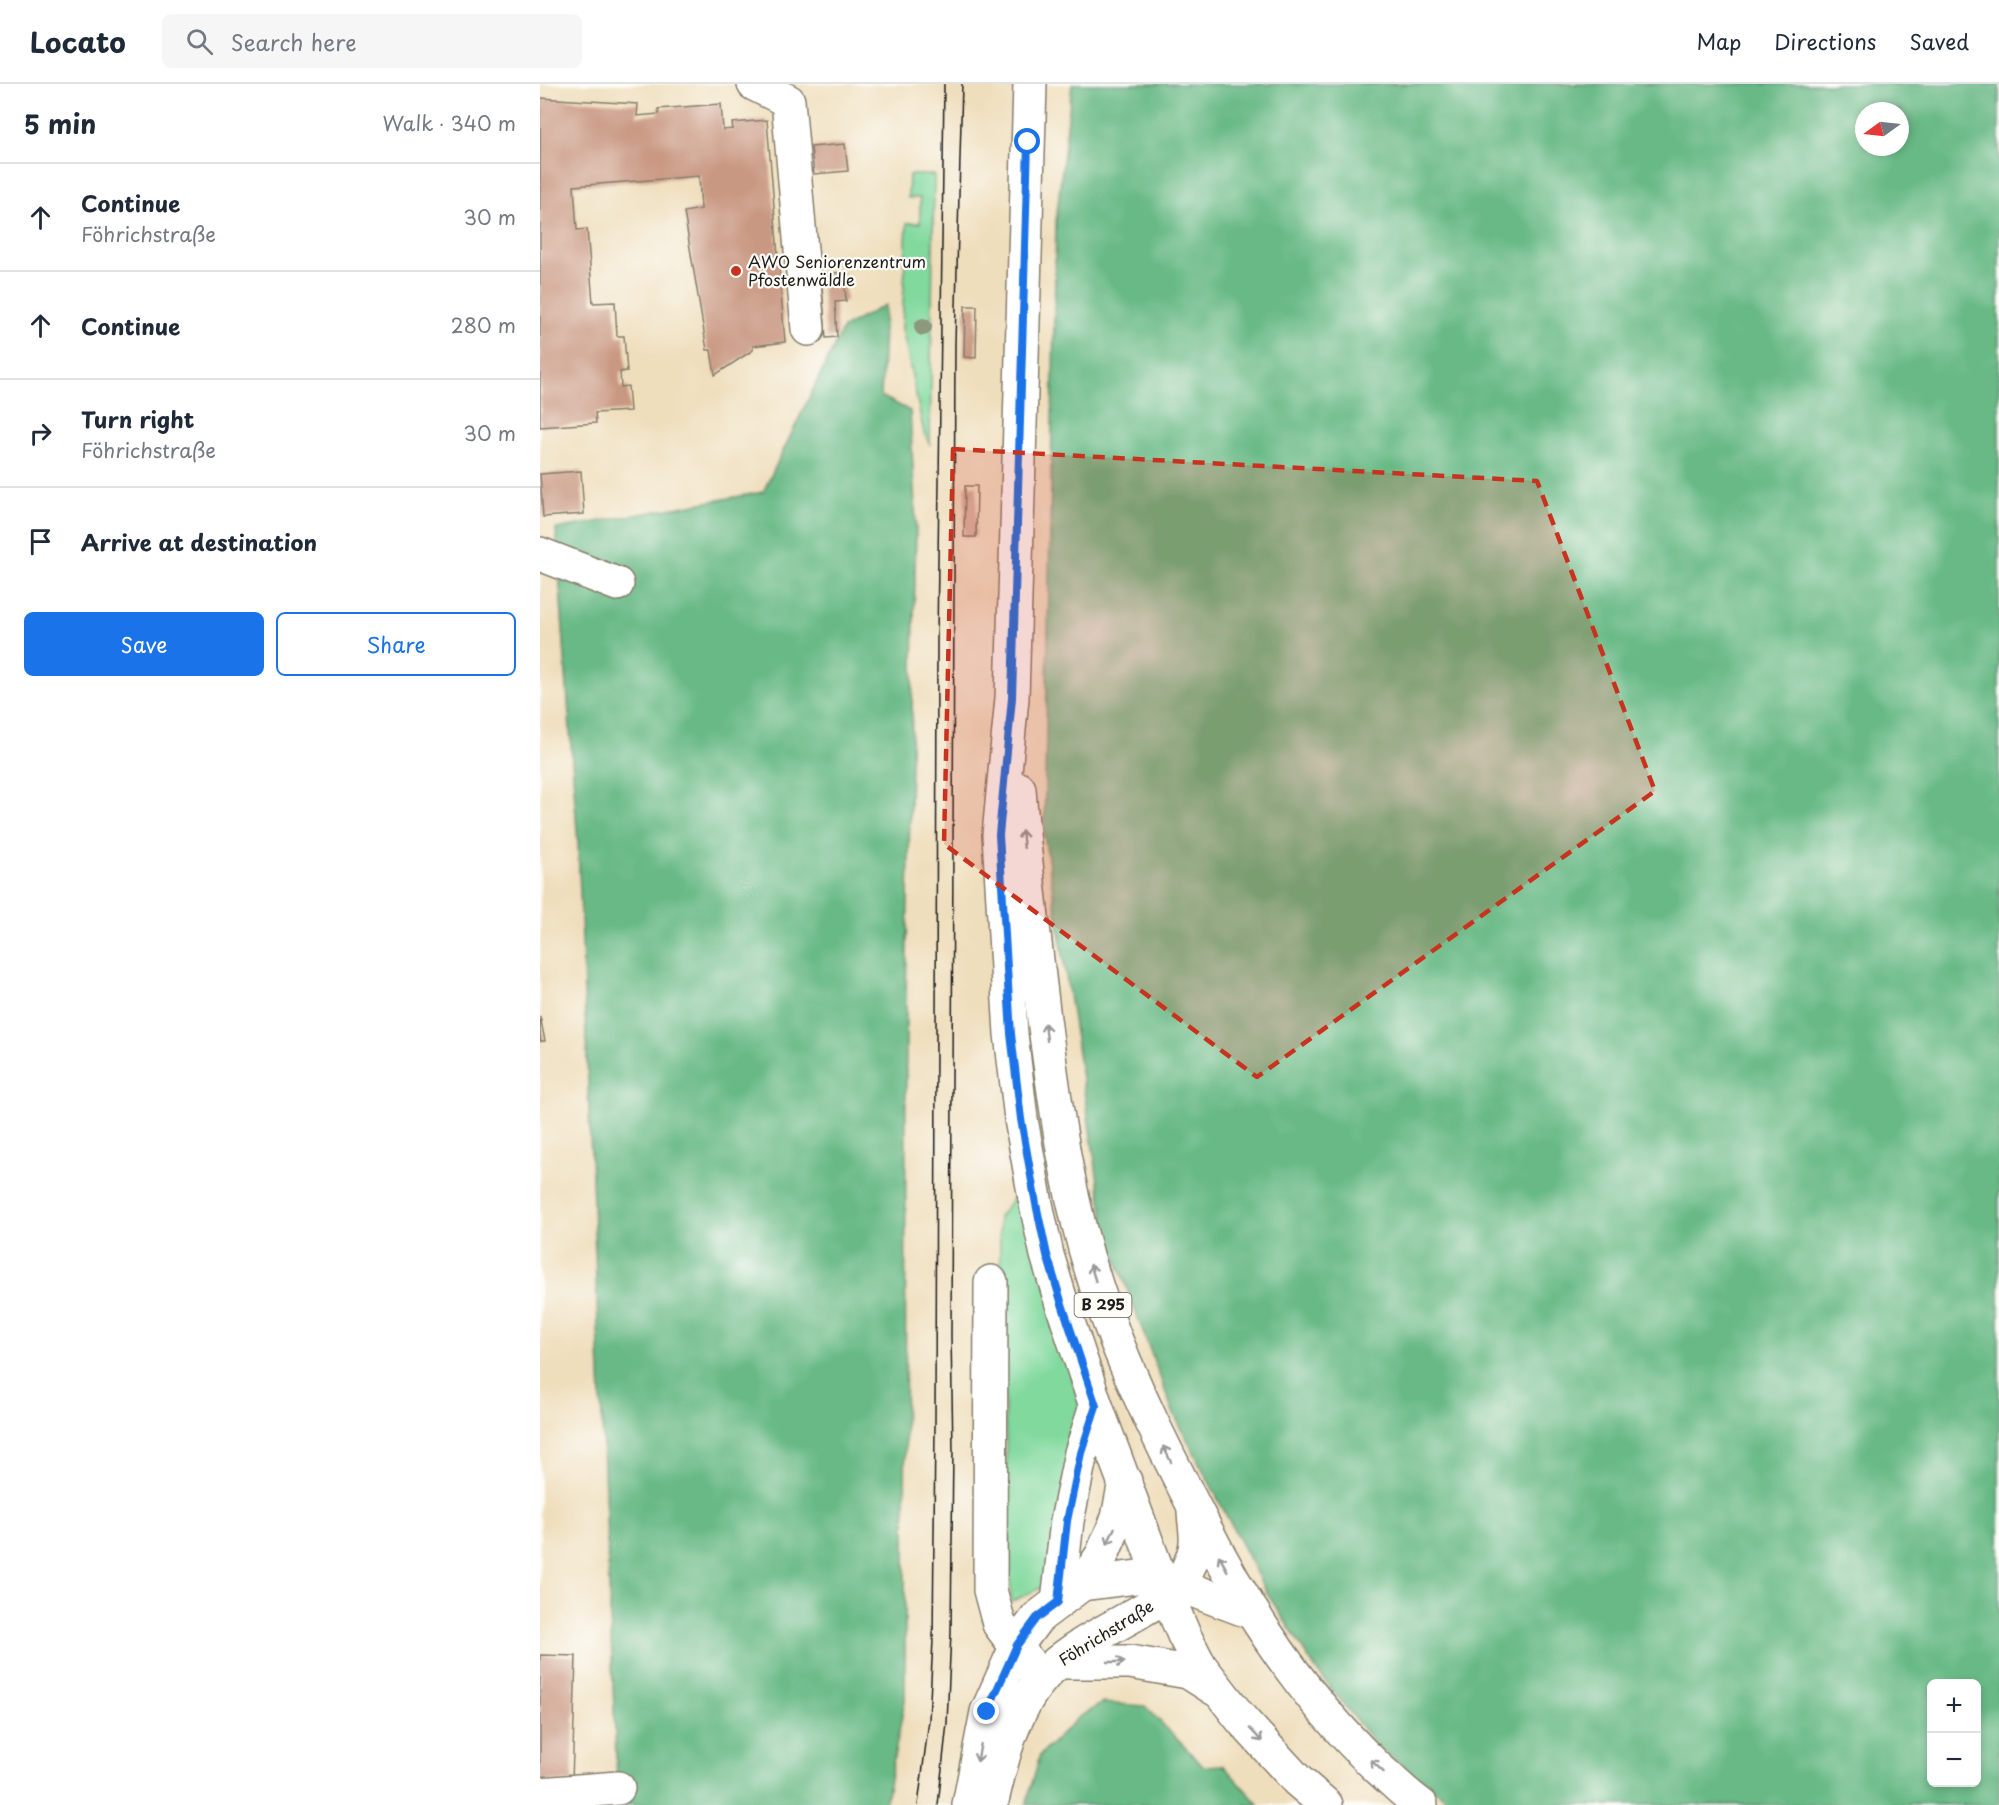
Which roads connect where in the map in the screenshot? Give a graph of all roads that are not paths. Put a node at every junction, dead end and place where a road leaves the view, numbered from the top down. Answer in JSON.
{"nodes":[{"id":1,"x":754,"y":84,"type":"edge"},
{"id":2,"x":1030,"y":84,"type":"edge"},
{"id":3,"x":808,"y":329,"type":"dead end"},
{"id":4,"x":540,"y":554,"type":"edge"},
{"id":5,"x":616,"y":584,"type":"dead end"},
{"id":6,"x":1012,"y":698,"type":"junction"},
{"id":7,"x":991,"y":1282,"type":"dead end"},
{"id":8,"x":1096,"y":1406,"type":"junction"},
{"id":9,"x":1125,"y":1481,"type":"junction"},
{"id":10,"x":1194,"y":1506,"type":"junction"},
{"id":11,"x":1169,"y":1585,"type":"junction"},
{"id":12,"x":1070,"y":1593,"type":"junction"},
{"id":13,"x":1254,"y":1613,"type":"junction"},
{"id":14,"x":1017,"y":1645,"type":"junction"},
{"id":15,"x":1050,"y":1670,"type":"junction"},
{"id":16,"x":1218,"y":1691,"type":"junction"},
{"id":17,"x":618,"y":1788,"type":"dead end"},
{"id":18,"x":540,"y":1794,"type":"edge"},
{"id":19,"x":969,"y":1805,"type":"edge"},
{"id":20,"x":991,"y":1805,"type":"edge"},
{"id":21,"x":1326,"y":1805,"type":"edge"},
{"id":22,"x":1421,"y":1805,"type":"edge"}],
"edges":[{"from":1,"to":3,"type":"main road"},
{"from":2,"to":6,"type":"main road","number":"B 295"},
{"from":4,"to":5,"type":"main road"},
{"from":6,"to":8,"type":"main road","number":"B 295"},
{"from":10,"to":6,"type":"main road","number":"B 295","one_way":true},
{"from":7,"to":14,"type":"main road"},
{"from":8,"to":9,"type":"main road","number":"B 295"},
{"from":8,"to":12,"type":"main road"},
{"from":9,"to":11,"type":"main road","number":"B 295"},
{"from":9,"to":12,"type":"main road","one_way":true},
{"from":10,"to":11,"type":"main road"},
{"from":13,"to":10,"type":"main road","number":"B 295","one_way":true},
{"from":11,"to":12,"type":"main road"},
{"from":11,"to":13,"type":"main road"},
{"from":11,"to":15,"type":"main road","name":"Föhrichstraße"},
{"from":11,"to":16,"type":"main road","number":"B 295"},
{"from":12,"to":14,"type":"main road"},
{"from":22,"to":13,"type":"main road","number":"B 295","one_way":true},
{"from":14,"to":15,"type":"main road"},
{"from":14,"to":19,"type":"main road","one_way":true},
{"from":15,"to":16,"type":"main road","one_way":true},
{"from":15,"to":20,"type":"main road","name":"Föhrichstraße"},
{"from":16,"to":21,"type":"main road","number":"B 295","one_way":true},
{"from":17,"to":18,"type":"main road"}]}
